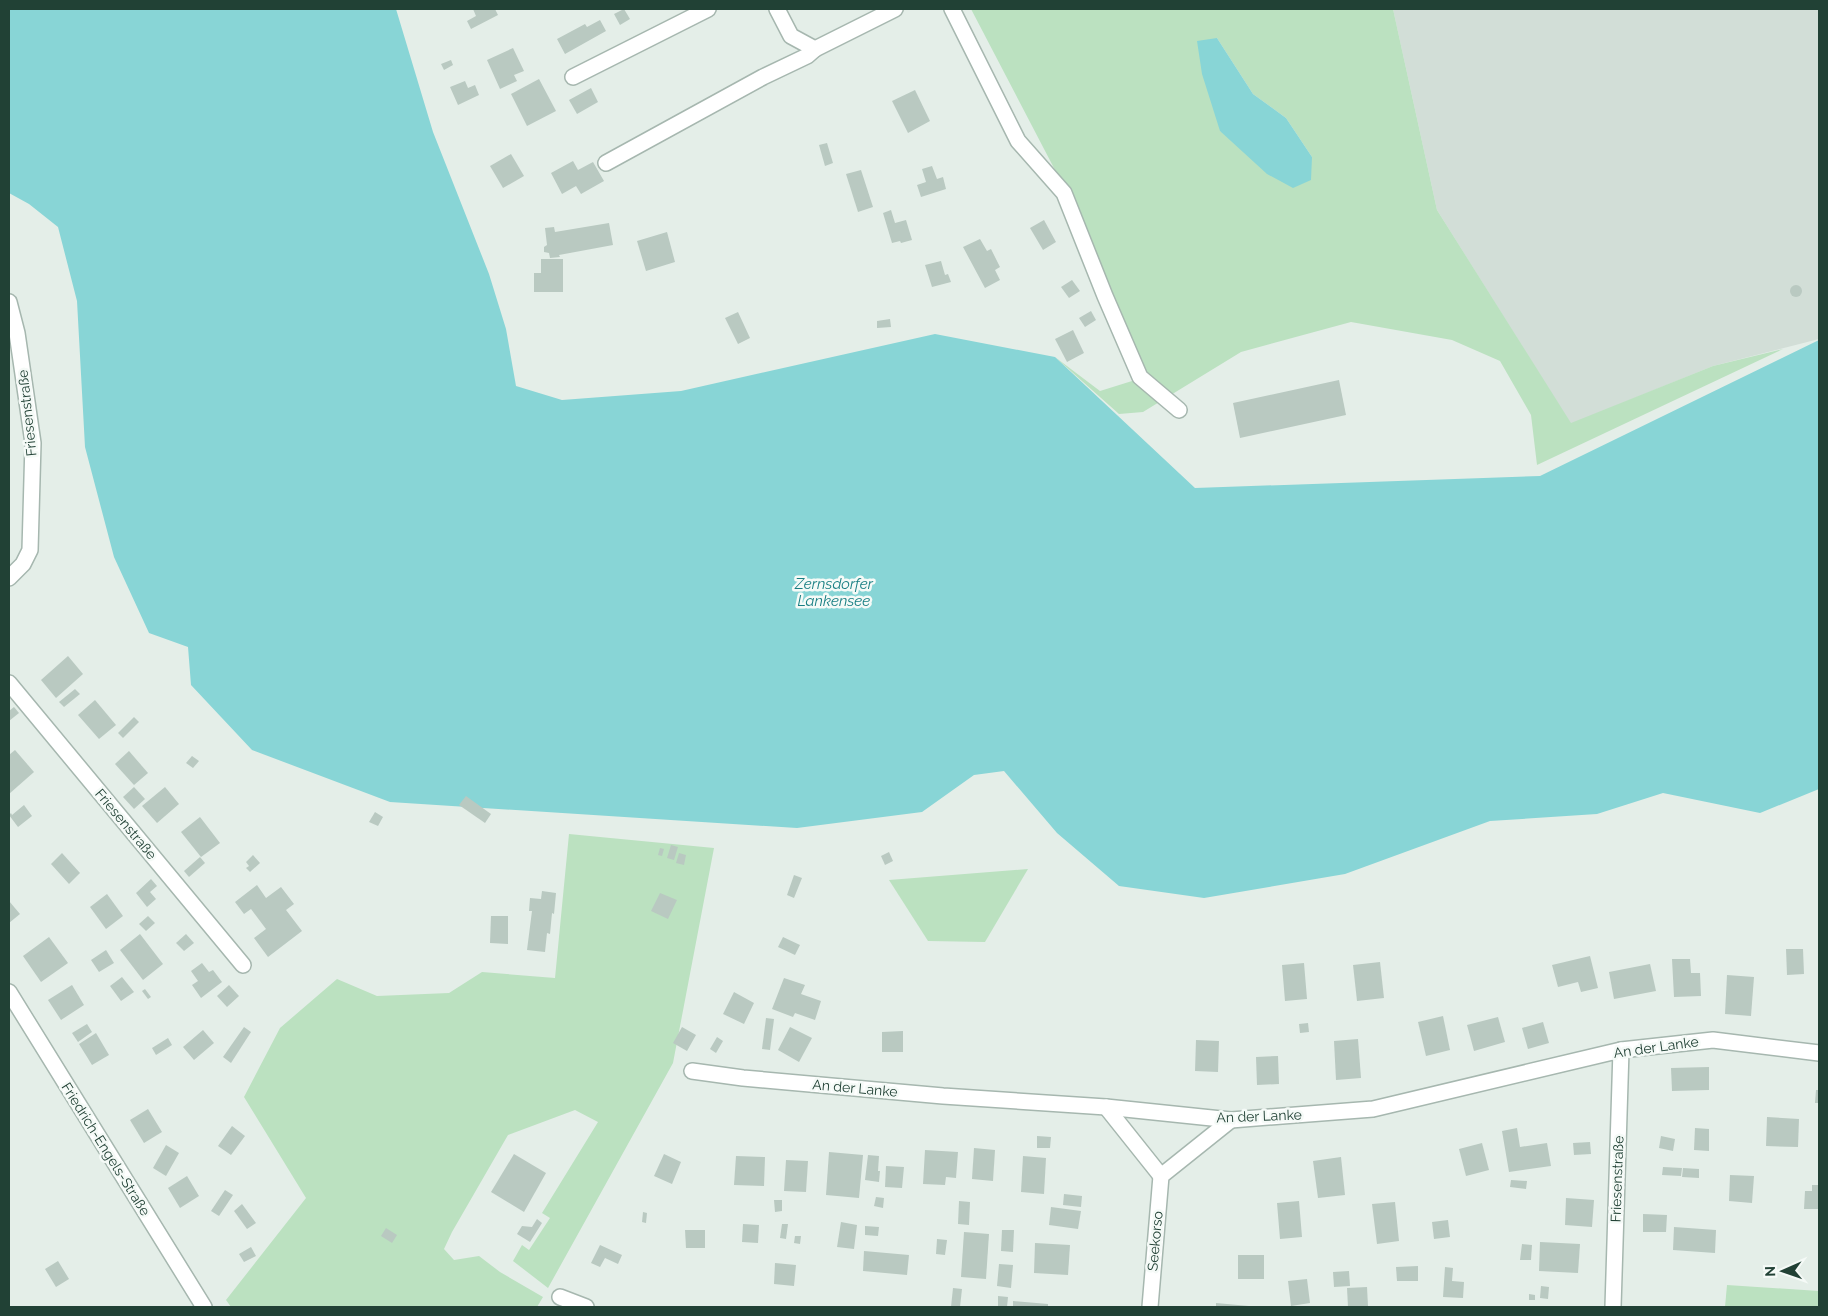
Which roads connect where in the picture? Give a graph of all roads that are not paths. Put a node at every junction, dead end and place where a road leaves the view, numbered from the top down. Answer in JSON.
{"nodes":[{"id":1,"x":708,"y":9,"type":"edge"},
{"id":2,"x":776,"y":9,"type":"edge"},
{"id":3,"x":895,"y":9,"type":"edge"},
{"id":4,"x":952,"y":9,"type":"edge"},
{"id":5,"x":815,"y":49,"type":"junction"},
{"id":6,"x":573,"y":77,"type":"dead end"},
{"id":7,"x":606,"y":164,"type":"dead end"},
{"id":8,"x":9,"y":302,"type":"edge"},
{"id":9,"x":1179,"y":410,"type":"dead end"},
{"id":10,"x":9,"y":578,"type":"edge"},
{"id":11,"x":9,"y":683,"type":"edge"},
{"id":12,"x":243,"y":965,"type":"dead end"},
{"id":13,"x":9,"y":992,"type":"edge"},
{"id":14,"x":1621,"y":1050,"type":"junction"},
{"id":15,"x":1819,"y":1053,"type":"edge"},
{"id":16,"x":692,"y":1071,"type":"dead end"},
{"id":17,"x":1106,"y":1106,"type":"junction"},
{"id":18,"x":1231,"y":1120,"type":"junction"},
{"id":19,"x":1161,"y":1176,"type":"junction"},
{"id":20,"x":560,"y":1298,"type":"dead end"},
{"id":21,"x":204,"y":1307,"type":"edge"},
{"id":22,"x":586,"y":1307,"type":"edge"},
{"id":23,"x":1150,"y":1307,"type":"edge"},
{"id":24,"x":1613,"y":1307,"type":"edge"}],
"edges":[{"from":1,"to":6,"type":"street"},
{"from":2,"to":5,"type":"street"},
{"from":3,"to":5,"type":"street"},
{"from":4,"to":9,"type":"street"},
{"from":5,"to":7,"type":"street"},
{"from":8,"to":10,"type":"street","name":"Friesenstraße"},
{"from":11,"to":12,"type":"street","name":"Friesenstraße"},
{"from":13,"to":21,"type":"street","name":"Friedrich-Engels-Straße"},
{"from":14,"to":15,"type":"street","name":"An der Lanke"},
{"from":14,"to":18,"type":"street","name":"An der Lanke"},
{"from":14,"to":24,"type":"street","name":"Friesenstraße"},
{"from":16,"to":17,"type":"street","name":"An der Lanke"},
{"from":17,"to":18,"type":"street","name":"An der Lanke"},
{"from":17,"to":19,"type":"street"},
{"from":18,"to":19,"type":"street"},
{"from":19,"to":23,"type":"street","name":"Seekorso"},
{"from":20,"to":22,"type":"street"}]}
